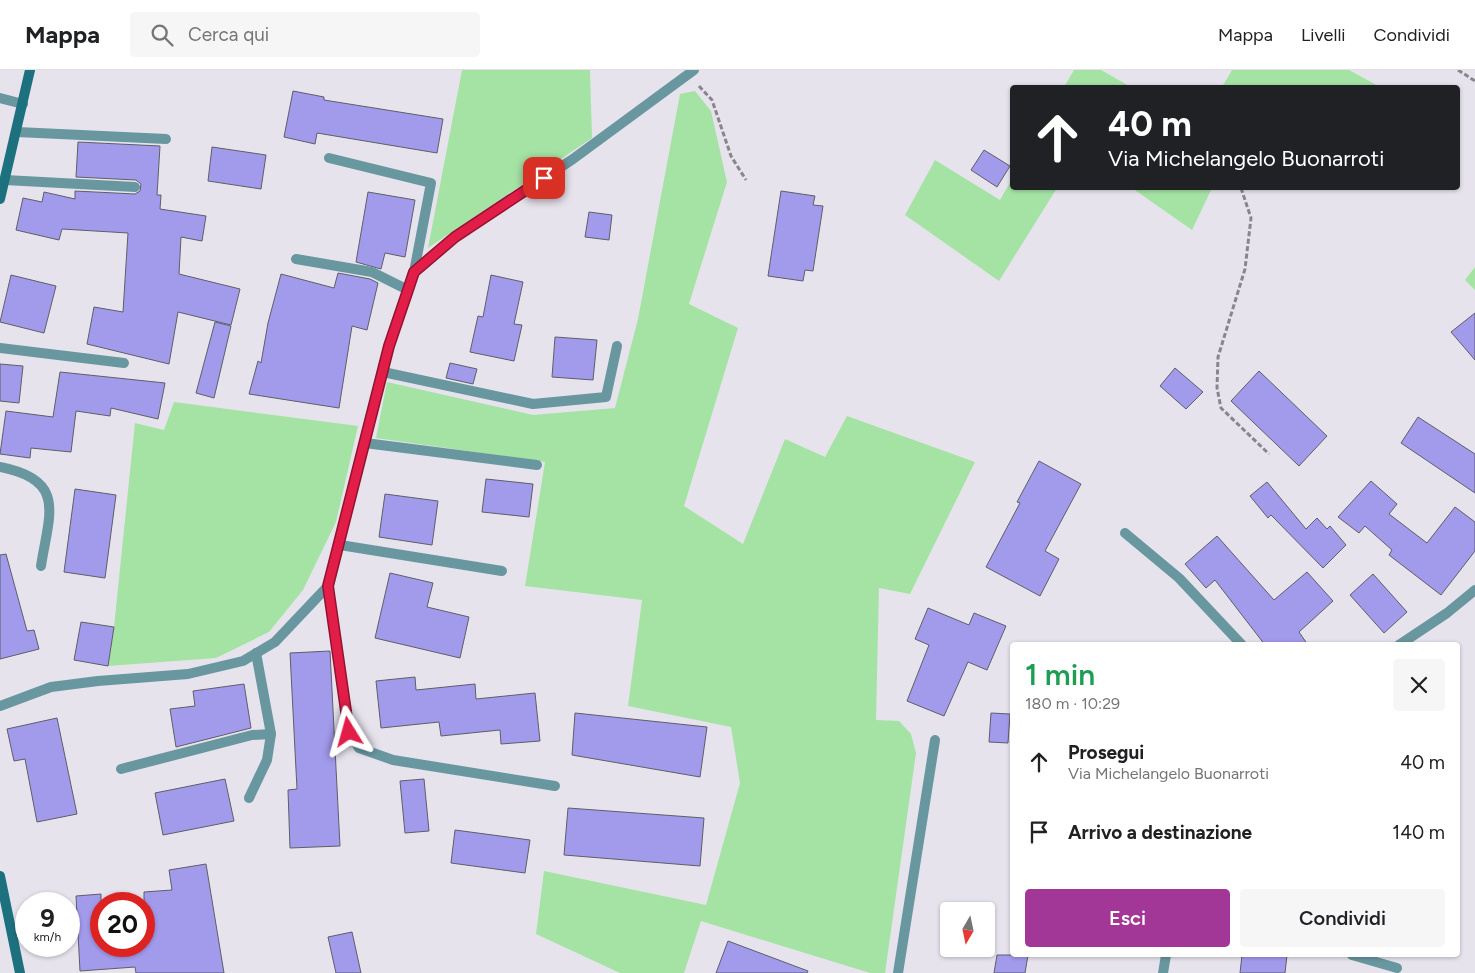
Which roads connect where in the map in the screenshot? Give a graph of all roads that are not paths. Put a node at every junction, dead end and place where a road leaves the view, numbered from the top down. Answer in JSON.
{"nodes":[{"id":1,"x":30,"y":70,"type":"edge"},
{"id":2,"x":691,"y":72,"type":"edge"},
{"id":3,"x":0,"y":98,"type":"edge"},
{"id":4,"x":23,"y":104,"type":"junction"},
{"id":5,"x":17,"y":132,"type":"junction"},
{"id":6,"x":166,"y":138,"type":"dead end"},
{"id":7,"x":330,"y":158,"type":"dead end"},
{"id":8,"x":5,"y":180,"type":"junction"},
{"id":9,"x":135,"y":187,"type":"dead end"},
{"id":10,"x":0,"y":200,"type":"edge"},
{"id":11,"x":296,"y":259,"type":"dead end"},
{"id":12,"x":414,"y":272,"type":"junction"},
{"id":13,"x":408,"y":290,"type":"junction"},
{"id":14,"x":617,"y":346,"type":"dead end"},
{"id":15,"x":0,"y":348,"type":"edge"},
{"id":16,"x":124,"y":363,"type":"dead end"},
{"id":17,"x":383,"y":372,"type":"junction"},
{"id":18,"x":365,"y":443,"type":"junction"},
{"id":19,"x":537,"y":465,"type":"dead end"},
{"id":20,"x":0,"y":467,"type":"edge"},
{"id":21,"x":1125,"y":533,"type":"dead end"},
{"id":22,"x":340,"y":545,"type":"junction"},
{"id":23,"x":41,"y":566,"type":"dead end"},
{"id":24,"x":502,"y":571,"type":"dead end"},
{"id":25,"x":328,"y":586,"type":"junction"},
{"id":26,"x":1475,"y":590,"type":"edge"},
{"id":27,"x":1239,"y":642,"type":"edge"},
{"id":28,"x":1404,"y":642,"type":"edge"},
{"id":29,"x":256,"y":654,"type":"junction"},
{"id":30,"x":0,"y":706,"type":"edge"},
{"id":31,"x":270,"y":734,"type":"junction"},
{"id":32,"x":935,"y":740,"type":"dead end"},
{"id":33,"x":121,"y":769,"type":"dead end"},
{"id":34,"x":555,"y":786,"type":"dead end"},
{"id":35,"x":249,"y":798,"type":"dead end"},
{"id":36,"x":0,"y":876,"type":"edge"},
{"id":37,"x":1166,"y":957,"type":"edge"},
{"id":38,"x":1359,"y":957,"type":"edge"},
{"id":39,"x":1397,"y":968,"type":"dead end"},
{"id":40,"x":20,"y":973,"type":"edge"},
{"id":41,"x":898,"y":973,"type":"edge"},
{"id":42,"x":1163,"y":973,"type":"edge"}],
"edges":[{"from":1,"to":4,"type":"street"},
{"from":2,"to":12,"type":"street"},
{"from":3,"to":4,"type":"street"},
{"from":4,"to":5,"type":"street"},
{"from":5,"to":6,"type":"street"},
{"from":5,"to":8,"type":"street"},
{"from":7,"to":12,"type":"street"},
{"from":8,"to":9,"type":"street"},
{"from":8,"to":10,"type":"street"},
{"from":11,"to":13,"type":"street"},
{"from":12,"to":13,"type":"street"},
{"from":13,"to":17,"type":"street"},
{"from":14,"to":17,"type":"street"},
{"from":15,"to":16,"type":"street"},
{"from":17,"to":18,"type":"street"},
{"from":18,"to":19,"type":"street"},
{"from":18,"to":22,"type":"street"},
{"from":20,"to":23,"type":"street"},
{"from":21,"to":27,"type":"street"},
{"from":22,"to":24,"type":"street"},
{"from":22,"to":25,"type":"street"},
{"from":25,"to":29,"type":"street"},
{"from":25,"to":34,"type":"street"},
{"from":26,"to":28,"type":"street"},
{"from":29,"to":30,"type":"street"},
{"from":29,"to":31,"type":"street"},
{"from":31,"to":33,"type":"street"},
{"from":31,"to":35,"type":"street"},
{"from":32,"to":41,"type":"street"},
{"from":36,"to":40,"type":"street"},
{"from":37,"to":42,"type":"street"},
{"from":38,"to":39,"type":"street"}]}
